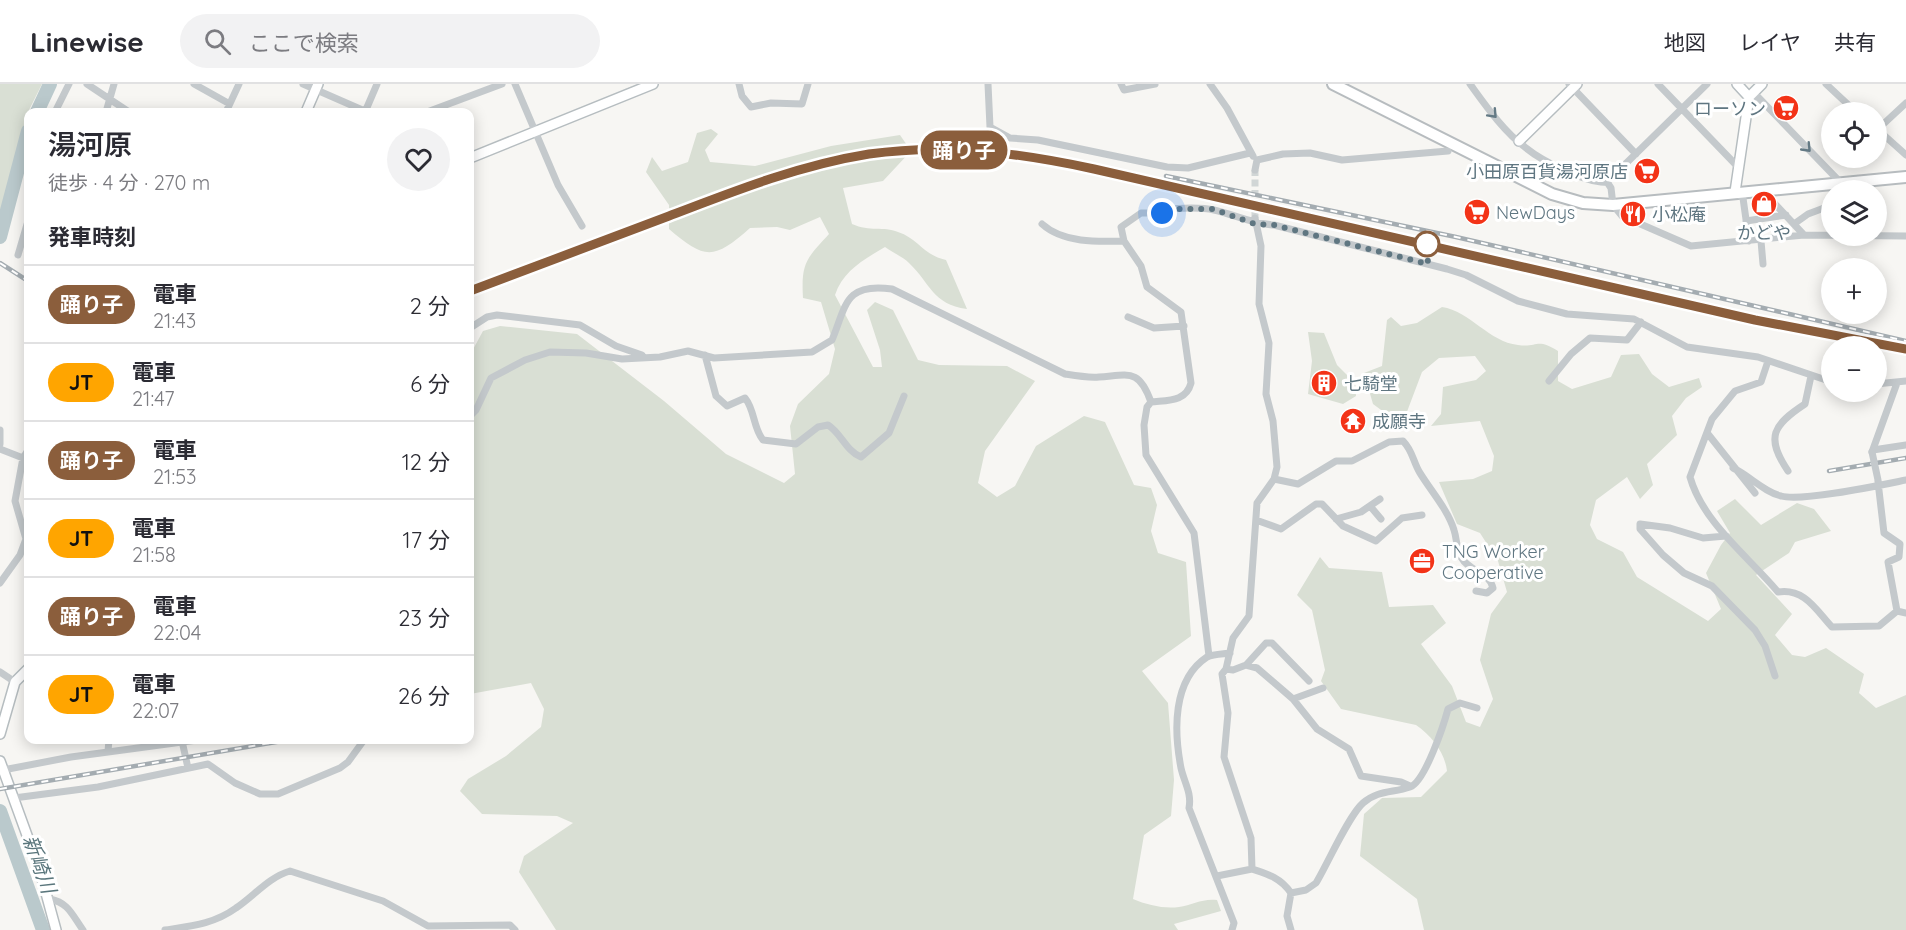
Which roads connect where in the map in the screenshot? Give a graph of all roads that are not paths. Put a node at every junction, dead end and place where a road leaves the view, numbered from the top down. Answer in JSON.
{"nodes":[{"id":1,"x":69,"y":84,"type":"edge"},
{"id":2,"x":87,"y":84,"type":"edge"},
{"id":3,"x":114,"y":84,"type":"edge"},
{"id":4,"x":194,"y":84,"type":"edge"},
{"id":5,"x":239,"y":84,"type":"edge"},
{"id":6,"x":303,"y":84,"type":"edge"},
{"id":7,"x":377,"y":84,"type":"edge"},
{"id":8,"x":502,"y":84,"type":"edge"},
{"id":9,"x":515,"y":84,"type":"edge"},
{"id":10,"x":653,"y":84,"type":"edge"},
{"id":11,"x":739,"y":84,"type":"edge"},
{"id":12,"x":808,"y":84,"type":"edge"},
{"id":13,"x":988,"y":84,"type":"edge"},
{"id":14,"x":1121,"y":84,"type":"edge"},
{"id":15,"x":1155,"y":84,"type":"edge"},
{"id":16,"x":1210,"y":84,"type":"edge"},
{"id":17,"x":1470,"y":84,"type":"edge"},
{"id":18,"x":1658,"y":84,"type":"edge"},
{"id":19,"x":1707,"y":84,"type":"edge"},
{"id":20,"x":1737,"y":84,"type":"edge"},
{"id":21,"x":1762,"y":84,"type":"edge"},
{"id":22,"x":1826,"y":84,"type":"edge"},
{"id":23,"x":1573,"y":85,"type":"edge"},
{"id":24,"x":1338,"y":86,"type":"edge"},
{"id":25,"x":317,"y":87,"type":"edge"},
{"id":26,"x":1749,"y":97,"type":"junction"},
{"id":27,"x":111,"y":98,"type":"junction"},
{"id":28,"x":1845,"y":102,"type":"edge"},
{"id":29,"x":228,"y":103,"type":"junction"},
{"id":30,"x":1906,"y":103,"type":"edge"},
{"id":31,"x":60,"y":108,"type":"edge"},
{"id":32,"x":107,"y":108,"type":"edge"},
{"id":33,"x":124,"y":108,"type":"edge"},
{"id":34,"x":227,"y":108,"type":"edge"},
{"id":35,"x":308,"y":108,"type":"edge"},
{"id":36,"x":358,"y":108,"type":"edge"},
{"id":37,"x":368,"y":108,"type":"edge"},
{"id":38,"x":438,"y":108,"type":"edge"},
{"id":39,"x":1682,"y":109,"type":"junction"},
{"id":40,"x":1887,"y":120,"type":"edge"},
{"id":41,"x":534,"y":132,"type":"junction"},
{"id":42,"x":1887,"y":138,"type":"edge"},
{"id":43,"x":1519,"y":141,"type":"junction"},
{"id":44,"x":1448,"y":151,"type":"dead end"},
{"id":45,"x":1250,"y":153,"type":"junction"},
{"id":46,"x":1636,"y":154,"type":"junction"},
{"id":47,"x":1906,"y":155,"type":"edge"},
{"id":48,"x":474,"y":156,"type":"edge"},
{"id":49,"x":1257,"y":160,"type":"junction"},
{"id":50,"x":1738,"y":167,"type":"junction"},
{"id":51,"x":1255,"y":170,"type":"tunnel mouth"},
{"id":52,"x":1906,"y":177,"type":"edge"},
{"id":53,"x":1837,"y":180,"type":"edge"},
{"id":54,"x":1885,"y":180,"type":"edge"},
{"id":55,"x":1608,"y":182,"type":"junction"},
{"id":56,"x":1821,"y":187,"type":"edge"},
{"id":57,"x":1762,"y":190,"type":"junction"},
{"id":58,"x":1735,"y":192,"type":"junction"},
{"id":59,"x":1613,"y":205,"type":"junction"},
{"id":60,"x":1821,"y":210,"type":"edge"},
{"id":61,"x":1162,"y":213,"type":"junction"},
{"id":62,"x":1173,"y":213,"type":"dead end"},
{"id":63,"x":1786,"y":215,"type":"junction"},
{"id":64,"x":1255,"y":221,"type":"junction"},
{"id":65,"x":1746,"y":221,"type":"junction"},
{"id":66,"x":1042,"y":224,"type":"dead end"},
{"id":67,"x":1794,"y":224,"type":"junction"},
{"id":68,"x":582,"y":226,"type":"dead end"},
{"id":69,"x":1804,"y":235,"type":"junction"},
{"id":70,"x":1906,"y":236,"type":"edge"},
{"id":71,"x":1124,"y":241,"type":"junction"},
{"id":72,"x":1749,"y":241,"type":"junction"},
{"id":73,"x":1761,"y":241,"type":"junction"},
{"id":74,"x":24,"y":242,"type":"edge"},
{"id":75,"x":18,"y":255,"type":"dead end"},
{"id":76,"x":1763,"y":264,"type":"dead end"},
{"id":77,"x":1128,"y":317,"type":"dead end"},
{"id":78,"x":1641,"y":322,"type":"junction"},
{"id":79,"x":474,"y":325,"type":"edge"},
{"id":80,"x":1184,"y":326,"type":"junction"},
{"id":81,"x":705,"y":356,"type":"junction"},
{"id":82,"x":648,"y":358,"type":"junction"},
{"id":83,"x":1768,"y":361,"type":"junction"},
{"id":84,"x":1811,"y":376,"type":"junction"},
{"id":85,"x":1821,"y":379,"type":"edge"},
{"id":86,"x":1549,"y":381,"type":"dead end"},
{"id":87,"x":1906,"y":381,"type":"edge"},
{"id":88,"x":1897,"y":382,"type":"junction"},
{"id":89,"x":1887,"y":383,"type":"edge"},
{"id":90,"x":904,"y":396,"type":"dead end"},
{"id":91,"x":1151,"y":402,"type":"junction"},
{"id":92,"x":474,"y":412,"type":"edge"},
{"id":93,"x":0,"y":430,"type":"edge"},
{"id":94,"x":1708,"y":434,"type":"junction"},
{"id":95,"x":1906,"y":445,"type":"edge"},
{"id":96,"x":0,"y":447,"type":"edge"},
{"id":97,"x":1873,"y":451,"type":"junction"},
{"id":98,"x":23,"y":458,"type":"joint"},
{"id":99,"x":1734,"y":468,"type":"junction"},
{"id":100,"x":1788,"y":471,"type":"dead end"},
{"id":101,"x":1274,"y":479,"type":"junction"},
{"id":102,"x":1906,"y":480,"type":"edge"},
{"id":103,"x":1878,"y":483,"type":"junction"},
{"id":104,"x":1755,"y":493,"type":"dead end"},
{"id":105,"x":1380,"y":499,"type":"dead end"},
{"id":106,"x":1370,"y":506,"type":"junction"},
{"id":107,"x":1422,"y":515,"type":"dead end"},
{"id":108,"x":1336,"y":519,"type":"junction"},
{"id":109,"x":1381,"y":519,"type":"dead end"},
{"id":110,"x":1256,"y":520,"type":"junction"},
{"id":111,"x":24,"y":532,"type":"edge"},
{"id":112,"x":1726,"y":536,"type":"junction"},
{"id":113,"x":24,"y":544,"type":"edge"},
{"id":114,"x":0,"y":583,"type":"edge"},
{"id":115,"x":1476,"y":591,"type":"dead end"},
{"id":116,"x":1897,"y":612,"type":"junction"},
{"id":117,"x":1906,"y":613,"type":"edge"},
{"id":118,"x":1230,"y":653,"type":"junction"},
{"id":119,"x":1209,"y":656,"type":"junction"},
{"id":120,"x":1246,"y":665,"type":"junction"},
{"id":121,"x":1226,"y":669,"type":"junction"},
{"id":122,"x":0,"y":672,"type":"edge"},
{"id":123,"x":24,"y":673,"type":"edge"},
{"id":124,"x":1775,"y":676,"type":"dead end"},
{"id":125,"x":1309,"y":681,"type":"dead end"},
{"id":126,"x":15,"y":682,"type":"junction"},
{"id":127,"x":1323,"y":688,"type":"dead end"},
{"id":128,"x":1293,"y":699,"type":"junction"},
{"id":129,"x":1477,"y":708,"type":"dead end"},
{"id":130,"x":0,"y":734,"type":"edge"},
{"id":131,"x":109,"y":744,"type":"edge"},
{"id":132,"x":160,"y":744,"type":"edge"},
{"id":133,"x":189,"y":744,"type":"edge"},
{"id":134,"x":361,"y":744,"type":"edge"},
{"id":135,"x":108,"y":751,"type":"junction"},
{"id":136,"x":2,"y":765,"type":"edge"},
{"id":137,"x":188,"y":768,"type":"junction"},
{"id":138,"x":1411,"y":787,"type":"junction"},
{"id":139,"x":14,"y":798,"type":"junction"},
{"id":140,"x":1252,"y":869,"type":"junction"},
{"id":141,"x":1217,"y":876,"type":"junction"},
{"id":142,"x":1291,"y":893,"type":"junction"},
{"id":143,"x":50,"y":899,"type":"junction"},
{"id":144,"x":56,"y":930,"type":"edge"},
{"id":145,"x":83,"y":930,"type":"edge"},
{"id":146,"x":165,"y":930,"type":"edge"},
{"id":147,"x":515,"y":930,"type":"edge"},
{"id":148,"x":1232,"y":930,"type":"edge"},
{"id":149,"x":1291,"y":930,"type":"edge"}],
"edges":[{"from":1,"to":31,"type":"street"},
{"from":2,"to":27,"type":"street"},
{"from":3,"to":27,"type":"street"},
{"from":4,"to":29,"type":"street"},
{"from":5,"to":29,"type":"street"},
{"from":6,"to":25,"type":"street"},
{"from":7,"to":37,"type":"street"},
{"from":8,"to":38,"type":"street"},
{"from":9,"to":41,"type":"street"},
{"from":10,"to":41,"type":"street"},
{"from":11,"to":12,"type":"street"},
{"from":13,"to":45,"type":"street"},
{"from":14,"to":15,"type":"street"},
{"from":16,"to":45,"type":"street"},
{"from":17,"to":43,"type":"street","one_way":true},
{"from":18,"to":39,"type":"street"},
{"from":19,"to":39,"type":"street"},
{"from":20,"to":26,"type":"street"},
{"from":21,"to":26,"type":"street"},
{"from":22,"to":28,"type":"street"},
{"from":23,"to":43,"type":"street"},
{"from":23,"to":46,"type":"street"},
{"from":24,"to":59,"type":"main road"},
{"from":25,"to":35,"type":"street"},
{"from":25,"to":36,"type":"street"},
{"from":26,"to":50,"type":"street"},
{"from":26,"to":53,"type":"street","one_way":true},
{"from":27,"to":32,"type":"street"},
{"from":27,"to":33,"type":"street"},
{"from":29,"to":34,"type":"street"},
{"from":30,"to":40,"type":"street"},
{"from":39,"to":46,"type":"street"},
{"from":39,"to":50,"type":"street"},
{"from":41,"to":48,"type":"street"},
{"from":41,"to":68,"type":"street"},
{"from":42,"to":47,"type":"street"},
{"from":43,"to":55,"type":"street"},
{"from":44,"to":49,"type":"street"},
{"from":45,"to":49,"type":"street"},
{"from":46,"to":55,"type":"street"},
{"from":49,"to":51,"type":"street"},
{"from":50,"to":58,"type":"street"},
{"from":52,"to":54,"type":"main road"},
{"from":55,"to":59,"type":"street"},
{"from":56,"to":57,"type":"main road"},
{"from":57,"to":58,"type":"main road"},
{"from":57,"to":63,"type":"street"},
{"from":58,"to":59,"type":"main road"},
{"from":58,"to":65,"type":"street"},
{"from":59,"to":72,"type":"street"},
{"from":60,"to":67,"type":"street"},
{"from":61,"to":62,"type":"street"},
{"from":61,"to":64,"type":"street"},
{"from":61,"to":71,"type":"street"},
{"from":63,"to":65,"type":"street"},
{"from":63,"to":67,"type":"street"},
{"from":64,"to":78,"type":"street"},
{"from":64,"to":101,"type":"street"},
{"from":65,"to":72,"type":"street"},
{"from":66,"to":71,"type":"street"},
{"from":67,"to":69,"type":"street"},
{"from":69,"to":70,"type":"street"},
{"from":69,"to":73,"type":"street"},
{"from":71,"to":80,"type":"street"},
{"from":72,"to":73,"type":"street"},
{"from":73,"to":76,"type":"street"},
{"from":74,"to":75,"type":"street"},
{"from":77,"to":80,"type":"street"},
{"from":78,"to":83,"type":"street"},
{"from":78,"to":86,"type":"street"},
{"from":79,"to":82,"type":"street"},
{"from":80,"to":91,"type":"street"},
{"from":81,"to":82,"type":"street"},
{"from":81,"to":90,"type":"street"},
{"from":81,"to":91,"type":"street"},
{"from":82,"to":92,"type":"street"},
{"from":83,"to":84,"type":"street"},
{"from":83,"to":94,"type":"street"},
{"from":84,"to":85,"type":"street"},
{"from":84,"to":100,"type":"street"},
{"from":87,"to":88,"type":"street"},
{"from":88,"to":89,"type":"street"},
{"from":88,"to":97,"type":"street"},
{"from":91,"to":119,"type":"street"},
{"from":93,"to":96,"type":"street"},
{"from":94,"to":99,"type":"street"},
{"from":94,"to":112,"type":"street"},
{"from":95,"to":97,"type":"street"},
{"from":96,"to":98,"type":"street"},
{"from":97,"to":103,"type":"street","bridge":true},
{"from":98,"to":111,"type":"street"},
{"from":99,"to":103,"type":"street"},
{"from":99,"to":104,"type":"street"},
{"from":101,"to":110,"type":"street"},
{"from":101,"to":115,"type":"street"},
{"from":102,"to":103,"type":"street"},
{"from":103,"to":116,"type":"street"},
{"from":105,"to":106,"type":"street"},
{"from":106,"to":108,"type":"street"},
{"from":106,"to":109,"type":"street"},
{"from":107,"to":108,"type":"street"},
{"from":108,"to":110,"type":"street"},
{"from":110,"to":118,"type":"street"},
{"from":112,"to":116,"type":"street"},
{"from":112,"to":124,"type":"street"},
{"from":113,"to":114,"type":"street"},
{"from":116,"to":117,"type":"street"},
{"from":118,"to":119,"type":"street"},
{"from":118,"to":121,"type":"street"},
{"from":119,"to":141,"type":"street"},
{"from":120,"to":121,"type":"street"},
{"from":120,"to":125,"type":"street"},
{"from":120,"to":128,"type":"street"},
{"from":121,"to":140,"type":"street"},
{"from":122,"to":126,"type":"street"},
{"from":123,"to":126,"type":"street"},
{"from":126,"to":130,"type":"street"},
{"from":127,"to":128,"type":"street"},
{"from":128,"to":138,"type":"street"},
{"from":129,"to":138,"type":"street"},
{"from":131,"to":135,"type":"street"},
{"from":132,"to":135,"type":"street"},
{"from":133,"to":137,"type":"street"},
{"from":134,"to":137,"type":"street"},
{"from":135,"to":136,"type":"street"},
{"from":136,"to":139,"type":"street"},
{"from":137,"to":139,"type":"street"},
{"from":138,"to":142,"type":"street"},
{"from":139,"to":143,"type":"street"},
{"from":140,"to":141,"type":"street"},
{"from":140,"to":142,"type":"street"},
{"from":141,"to":148,"type":"street"},
{"from":142,"to":149,"type":"street"},
{"from":143,"to":144,"type":"street"},
{"from":143,"to":145,"type":"street"},
{"from":146,"to":147,"type":"street"}]}
